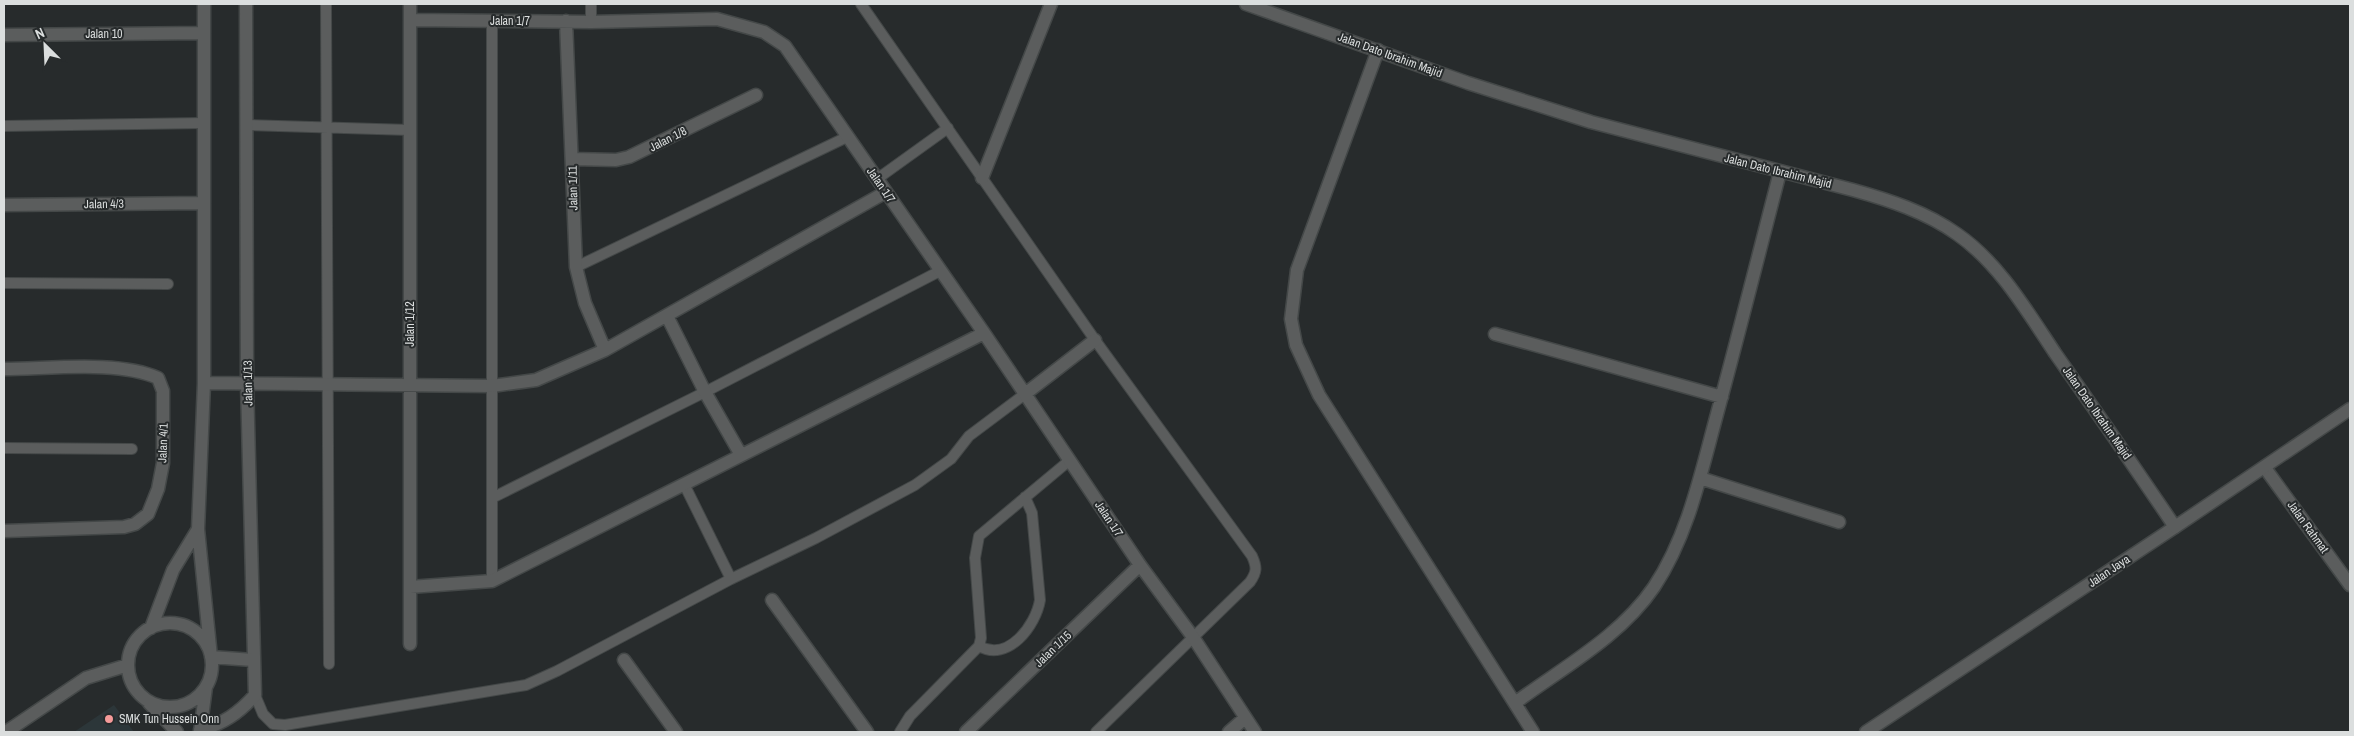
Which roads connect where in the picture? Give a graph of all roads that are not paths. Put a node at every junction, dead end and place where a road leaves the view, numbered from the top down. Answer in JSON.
{"nodes":[{"id":1,"x":204,"y":4,"type":"edge"},
{"id":2,"x":246,"y":4,"type":"edge"},
{"id":3,"x":326,"y":4,"type":"edge"},
{"id":4,"x":410,"y":4,"type":"edge"},
{"id":5,"x":591,"y":4,"type":"edge"},
{"id":6,"x":861,"y":4,"type":"edge"},
{"id":7,"x":1051,"y":4,"type":"edge"},
{"id":8,"x":1246,"y":4,"type":"edge"},
{"id":9,"x":410,"y":20,"type":"junction"},
{"id":10,"x":566,"y":21,"type":"junction"},
{"id":11,"x":492,"y":22,"type":"junction"},
{"id":12,"x":591,"y":22,"type":"junction"},
{"id":13,"x":4,"y":34,"type":"edge"},
{"id":14,"x":204,"y":34,"type":"junction"},
{"id":15,"x":1378,"y":50,"type":"junction"},
{"id":16,"x":756,"y":95,"type":"dead end"},
{"id":17,"x":204,"y":123,"type":"junction"},
{"id":18,"x":247,"y":125,"type":"junction"},
{"id":19,"x":4,"y":126,"type":"edge"},
{"id":20,"x":327,"y":128,"type":"junction"},
{"id":21,"x":948,"y":128,"type":"junction"},
{"id":22,"x":410,"y":130,"type":"junction"},
{"id":23,"x":848,"y":137,"type":"junction"},
{"id":24,"x":573,"y":159,"type":"junction"},
{"id":25,"x":1780,"y":172,"type":"junction"},
{"id":26,"x":982,"y":178,"type":"junction"},
{"id":27,"x":877,"y":179,"type":"junction"},
{"id":28,"x":886,"y":192,"type":"junction"},
{"id":29,"x":204,"y":203,"type":"junction"},
{"id":30,"x":4,"y":205,"type":"edge"},
{"id":31,"x":576,"y":268,"type":"junction"},
{"id":32,"x":940,"y":271,"type":"junction"},
{"id":33,"x":4,"y":283,"type":"edge"},
{"id":34,"x":168,"y":284,"type":"dead end"},
{"id":35,"x":667,"y":316,"type":"junction"},
{"id":36,"x":984,"y":333,"type":"junction"},
{"id":37,"x":1495,"y":334,"type":"dead end"},
{"id":38,"x":1095,"y":340,"type":"junction"},
{"id":39,"x":605,"y":350,"type":"junction"},
{"id":40,"x":4,"y":369,"type":"edge"},
{"id":41,"x":204,"y":383,"type":"junction"},
{"id":42,"x":247,"y":383,"type":"junction"},
{"id":43,"x":328,"y":384,"type":"junction"},
{"id":44,"x":410,"y":386,"type":"junction"},
{"id":45,"x":492,"y":386,"type":"junction"},
{"id":46,"x":705,"y":392,"type":"junction"},
{"id":47,"x":1025,"y":394,"type":"junction"},
{"id":48,"x":1722,"y":396,"type":"junction"},
{"id":49,"x":2350,"y":409,"type":"edge"},
{"id":50,"x":4,"y":448,"type":"edge"},
{"id":51,"x":132,"y":449,"type":"dead end"},
{"id":52,"x":741,"y":454,"type":"junction"},
{"id":53,"x":1070,"y":460,"type":"junction"},
{"id":54,"x":2265,"y":468,"type":"junction"},
{"id":55,"x":1700,"y":478,"type":"junction"},
{"id":56,"x":684,"y":484,"type":"junction"},
{"id":57,"x":1025,"y":497,"type":"junction"},
{"id":58,"x":492,"y":498,"type":"junction"},
{"id":59,"x":1838,"y":522,"type":"dead end"},
{"id":60,"x":2175,"y":527,"type":"junction"},
{"id":61,"x":198,"y":529,"type":"junction"},
{"id":62,"x":4,"y":531,"type":"edge"},
{"id":63,"x":1140,"y":565,"type":"junction"},
{"id":64,"x":731,"y":579,"type":"junction"},
{"id":65,"x":492,"y":581,"type":"junction"},
{"id":66,"x":2350,"y":584,"type":"edge"},
{"id":67,"x":410,"y":587,"type":"junction"},
{"id":68,"x":772,"y":600,"type":"dead end"},
{"id":69,"x":151,"y":628,"type":"junction"},
{"id":70,"x":1193,"y":637,"type":"junction"},
{"id":71,"x":410,"y":644,"type":"dead end"},
{"id":72,"x":979,"y":646,"type":"junction"},
{"id":73,"x":211,"y":657,"type":"junction"},
{"id":74,"x":253,"y":660,"type":"junction"},
{"id":75,"x":624,"y":660,"type":"dead end"},
{"id":76,"x":329,"y":664,"type":"dead end"},
{"id":77,"x":128,"y":665,"type":"junction"},
{"id":78,"x":207,"y":685,"type":"junction"},
{"id":79,"x":255,"y":695,"type":"junction"},
{"id":80,"x":146,"y":700,"type":"junction"},
{"id":81,"x":1515,"y":702,"type":"junction"},
{"id":82,"x":1245,"y":718,"type":"junction"},
{"id":83,"x":200,"y":731,"type":"edge"},
{"id":84,"x":6,"y":732,"type":"edge"},
{"id":85,"x":177,"y":732,"type":"edge"},
{"id":86,"x":676,"y":732,"type":"edge"},
{"id":87,"x":866,"y":732,"type":"edge"},
{"id":88,"x":900,"y":732,"type":"edge"},
{"id":89,"x":966,"y":732,"type":"edge"},
{"id":90,"x":1096,"y":732,"type":"edge"},
{"id":91,"x":1229,"y":732,"type":"edge"},
{"id":92,"x":1255,"y":732,"type":"edge"},
{"id":93,"x":1534,"y":732,"type":"edge"},
{"id":94,"x":1866,"y":732,"type":"edge"}],
"edges":[{"from":1,"to":14,"type":"street"},
{"from":2,"to":18,"type":"street","name":"Jalan 1/13"},
{"from":3,"to":20,"type":"lane"},
{"from":4,"to":9,"type":"street","name":"Jalan 1/12"},
{"from":5,"to":12,"type":"lane"},
{"from":6,"to":21,"type":"lane"},
{"from":7,"to":26,"type":"street"},
{"from":8,"to":15,"type":"street","name":"Jalan Dato Ibrahim Majid"},
{"from":9,"to":11,"type":"street","name":"Jalan 1/7"},
{"from":9,"to":22,"type":"street","name":"Jalan 1/12"},
{"from":10,"to":11,"type":"street","name":"Jalan 1/7"},
{"from":10,"to":12,"type":"street","name":"Jalan 1/7"},
{"from":10,"to":24,"type":"street","name":"Jalan 1/11"},
{"from":11,"to":45,"type":"lane"},
{"from":12,"to":23,"type":"street","name":"Jalan 1/7"},
{"from":13,"to":14,"type":"street","name":"Jalan 10"},
{"from":14,"to":17,"type":"street"},
{"from":15,"to":25,"type":"street","name":"Jalan Dato Ibrahim Majid"},
{"from":15,"to":81,"type":"street"},
{"from":16,"to":24,"type":"street","name":"Jalan 1/8"},
{"from":17,"to":19,"type":"lane"},
{"from":17,"to":29,"type":"street"},
{"from":18,"to":20,"type":"lane"},
{"from":18,"to":42,"type":"street","name":"Jalan 1/13"},
{"from":20,"to":22,"type":"lane"},
{"from":20,"to":43,"type":"lane"},
{"from":21,"to":26,"type":"lane"},
{"from":21,"to":27,"type":"lane"},
{"from":22,"to":44,"type":"street","name":"Jalan 1/12"},
{"from":23,"to":27,"type":"street","name":"Jalan 1/7"},
{"from":23,"to":31,"type":"lane"},
{"from":24,"to":31,"type":"street","name":"Jalan 1/11"},
{"from":25,"to":48,"type":"street"},
{"from":25,"to":60,"type":"street","name":"Jalan Dato Ibrahim Majid"},
{"from":26,"to":38,"type":"lane"},
{"from":27,"to":28,"type":"street","name":"Jalan 1/7"},
{"from":28,"to":32,"type":"street","name":"Jalan 1/7"},
{"from":28,"to":35,"type":"street"},
{"from":29,"to":30,"type":"street","name":"Jalan 4/3"},
{"from":29,"to":41,"type":"street"},
{"from":31,"to":39,"type":"street","name":"Jalan 1/11"},
{"from":32,"to":36,"type":"street","name":"Jalan 1/7"},
{"from":32,"to":46,"type":"lane"},
{"from":33,"to":34,"type":"lane"},
{"from":35,"to":39,"type":"street"},
{"from":35,"to":46,"type":"street"},
{"from":36,"to":47,"type":"street","name":"Jalan 1/7"},
{"from":36,"to":52,"type":"street"},
{"from":37,"to":48,"type":"street"},
{"from":38,"to":47,"type":"street"},
{"from":38,"to":70,"type":"lane"},
{"from":39,"to":45,"type":"street"},
{"from":40,"to":62,"type":"street","name":"Jalan 4/1"},
{"from":41,"to":42,"type":"street"},
{"from":41,"to":61,"type":"street"},
{"from":42,"to":43,"type":"street"},
{"from":42,"to":74,"type":"street","name":"Jalan 1/13"},
{"from":43,"to":44,"type":"street"},
{"from":43,"to":76,"type":"lane"},
{"from":44,"to":45,"type":"street"},
{"from":44,"to":67,"type":"street","name":"Jalan 1/12"},
{"from":45,"to":58,"type":"lane"},
{"from":46,"to":52,"type":"street"},
{"from":46,"to":58,"type":"lane"},
{"from":47,"to":53,"type":"street","name":"Jalan 1/7"},
{"from":47,"to":64,"type":"lane"},
{"from":48,"to":55,"type":"street"},
{"from":49,"to":54,"type":"street","name":"Jalan Jaya"},
{"from":50,"to":51,"type":"lane"},
{"from":52,"to":56,"type":"street"},
{"from":53,"to":57,"type":"lane"},
{"from":53,"to":63,"type":"street","name":"Jalan 1/7"},
{"from":54,"to":60,"type":"street","name":"Jalan Jaya"},
{"from":54,"to":66,"type":"street","name":"Jalan Rahmat"},
{"from":55,"to":59,"type":"street"},
{"from":55,"to":81,"type":"street"},
{"from":56,"to":64,"type":"lane"},
{"from":56,"to":65,"type":"street"},
{"from":57,"to":72,"type":"lane"},
{"from":57,"to":72,"type":"lane"},
{"from":58,"to":65,"type":"lane"},
{"from":60,"to":94,"type":"street","name":"Jalan Jaya"},
{"from":61,"to":69,"type":"street"},
{"from":61,"to":73,"type":"street"},
{"from":63,"to":70,"type":"street","name":"Jalan 1/7"},
{"from":63,"to":89,"type":"street","name":"Jalan 1/15"},
{"from":64,"to":79,"type":"lane"},
{"from":65,"to":67,"type":"street"},
{"from":67,"to":71,"type":"street","name":"Jalan 1/12"},
{"from":68,"to":87,"type":"street"},
{"from":69,"to":73,"type":"street"},
{"from":69,"to":77,"type":"street"},
{"from":70,"to":82,"type":"street","name":"Jalan 1/7"},
{"from":70,"to":90,"type":"lane"},
{"from":72,"to":88,"type":"lane"},
{"from":73,"to":74,"type":"street"},
{"from":73,"to":78,"type":"street"},
{"from":74,"to":79,"type":"street","name":"Jalan 1/13"},
{"from":75,"to":86,"type":"street"},
{"from":77,"to":80,"type":"street"},
{"from":77,"to":84,"type":"street"},
{"from":78,"to":80,"type":"street"},
{"from":78,"to":83,"type":"street"},
{"from":79,"to":83,"type":"street"},
{"from":80,"to":85,"type":"street"},
{"from":81,"to":93,"type":"street"},
{"from":82,"to":91,"type":"street"},
{"from":82,"to":92,"type":"street","name":"Jalan 1/7"}]}
